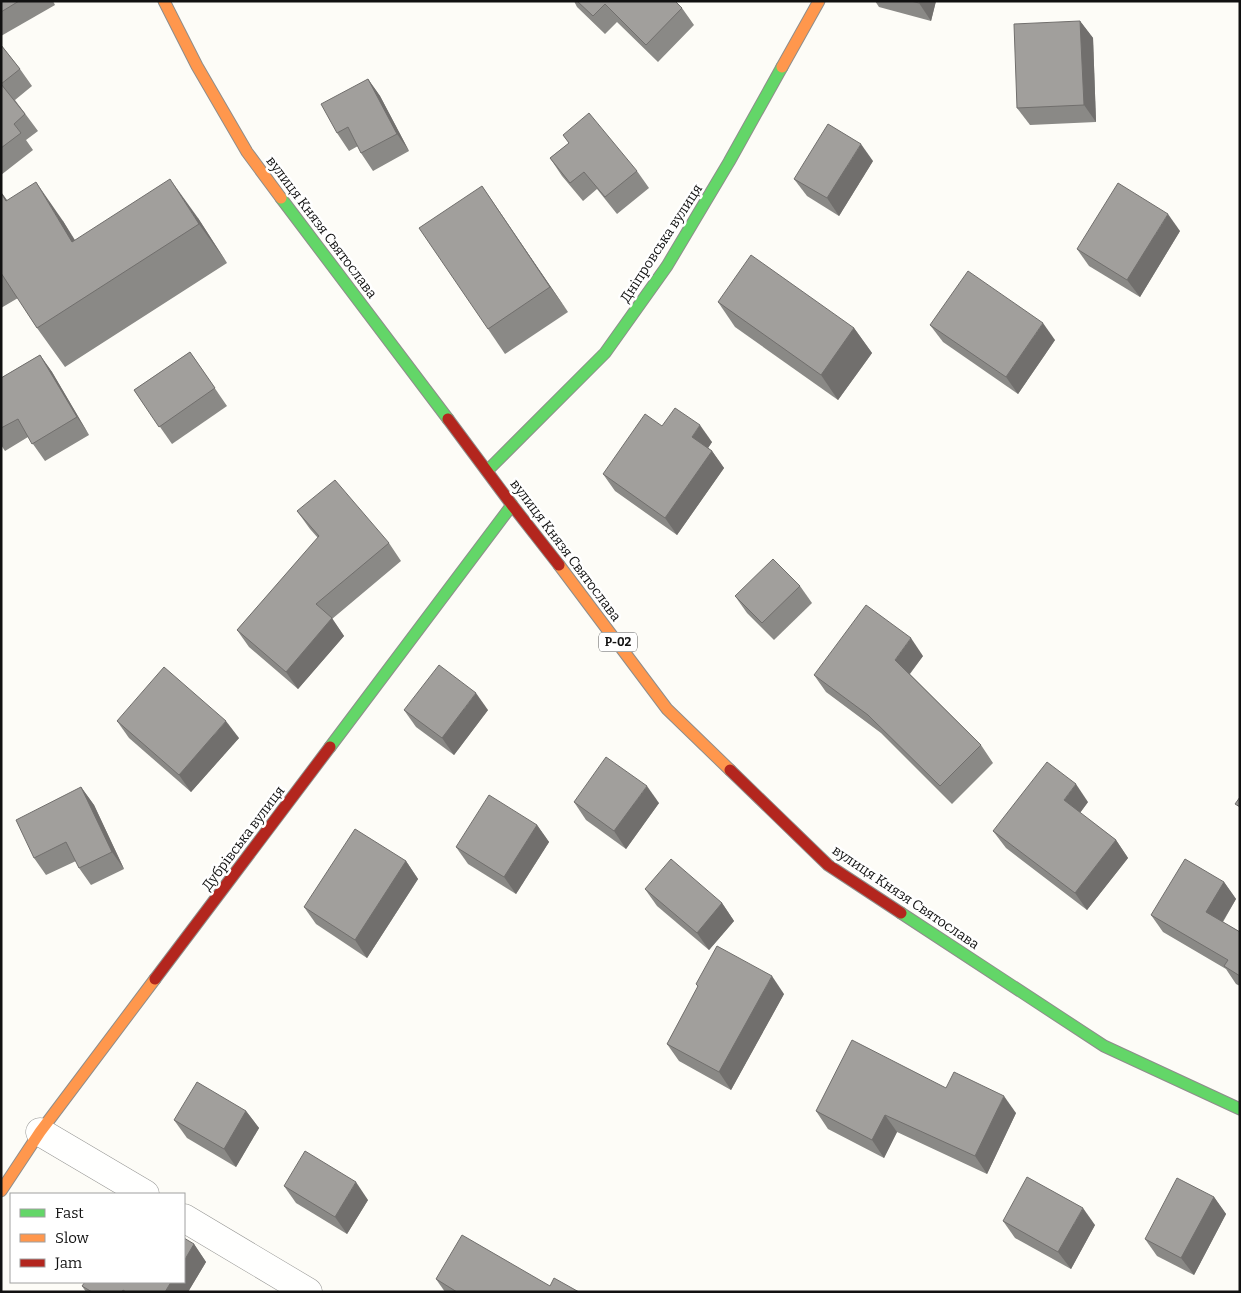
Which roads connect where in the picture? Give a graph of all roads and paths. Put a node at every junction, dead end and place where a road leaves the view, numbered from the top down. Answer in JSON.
{"nodes":[{"id":1,"x":164,"y":1,"type":"edge"},
{"id":2,"x":820,"y":1,"type":"edge"},
{"id":3,"x":487,"y":471,"type":"junction"},
{"id":4,"x":512,"y":505,"type":"junction"},
{"id":5,"x":1240,"y":1109,"type":"edge"},
{"id":6,"x":40,"y":1132,"type":"junction"},
{"id":7,"x":1,"y":1191,"type":"edge"},
{"id":8,"x":143,"y":1193,"type":"edge"},
{"id":9,"x":185,"y":1219,"type":"edge"},
{"id":10,"x":308,"y":1292,"type":"edge"}],
"edges":[{"from":1,"to":3,"type":"main road","name":"вулиця Князя Святослава","number":"Р-02"},
{"from":2,"to":3,"type":"main road","name":"Дніпровська вулиця"},
{"from":3,"to":4,"type":"main road","name":"вулиця Князя Святослава","number":"Р-02"},
{"from":4,"to":5,"type":"main road","name":"вулиця Князя Святослава","number":"Р-02"},
{"from":4,"to":6,"type":"main road","name":"Дубрівська вулиця"},
{"from":6,"to":7,"type":"main road","name":"Дубрівська вулиця"},
{"from":6,"to":8,"type":"street"},
{"from":9,"to":10,"type":"street"}]}
